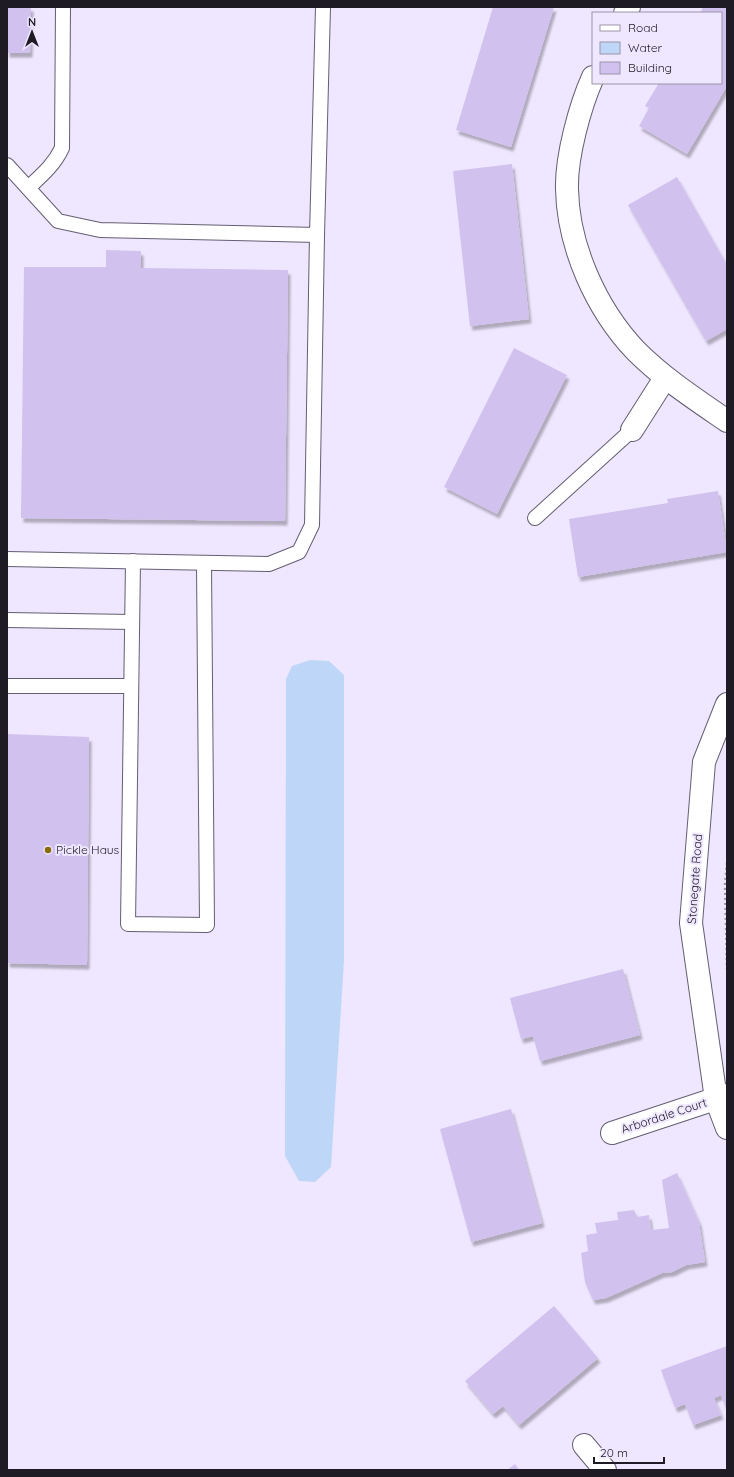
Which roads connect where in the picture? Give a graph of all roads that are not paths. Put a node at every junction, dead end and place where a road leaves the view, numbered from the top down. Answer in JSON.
{"nodes":[{"id":1,"x":63,"y":7,"type":"edge"},
{"id":2,"x":323,"y":7,"type":"edge"},
{"id":3,"x":592,"y":80,"type":"edge"},
{"id":4,"x":7,"y":165,"type":"edge"},
{"id":5,"x":28,"y":188,"type":"junction"},
{"id":6,"x":318,"y":235,"type":"junction"},
{"id":7,"x":665,"y":378,"type":"junction"},
{"id":8,"x":727,"y":421,"type":"edge"},
{"id":9,"x":632,"y":430,"type":"joint"},
{"id":10,"x":535,"y":518,"type":"dead end"},
{"id":11,"x":7,"y":558,"type":"edge"},
{"id":12,"x":133,"y":561,"type":"junction"},
{"id":13,"x":204,"y":562,"type":"junction"},
{"id":14,"x":7,"y":620,"type":"edge"},
{"id":15,"x":132,"y":622,"type":"junction"},
{"id":16,"x":7,"y":686,"type":"edge"},
{"id":17,"x":131,"y":686,"type":"junction"},
{"id":18,"x":727,"y":704,"type":"edge"},
{"id":19,"x":721,"y":1097,"type":"edge"},
{"id":20,"x":727,"y":1128,"type":"edge"},
{"id":21,"x":612,"y":1133,"type":"dead end"},
{"id":22,"x":584,"y":1445,"type":"dead end"},
{"id":23,"x":605,"y":1470,"type":"edge"}],
"edges":[{"from":1,"to":5,"type":"lane"},
{"from":2,"to":6,"type":"lane"},
{"from":3,"to":7,"type":"street"},
{"from":4,"to":5,"type":"lane"},
{"from":5,"to":6,"type":"lane"},
{"from":6,"to":13,"type":"lane"},
{"from":7,"to":8,"type":"street"},
{"from":7,"to":9,"type":"street"},
{"from":9,"to":10,"type":"lane"},
{"from":11,"to":12,"type":"lane"},
{"from":12,"to":13,"type":"lane"},
{"from":12,"to":15,"type":"lane"},
{"from":13,"to":17,"type":"lane"},
{"from":14,"to":15,"type":"lane"},
{"from":15,"to":17,"type":"lane"},
{"from":16,"to":17,"type":"lane"},
{"from":18,"to":19,"type":"street","name":"Stonegate Road"},
{"from":19,"to":20,"type":"street","name":"Stonegate Road"},
{"from":19,"to":21,"type":"street","name":"Arbordale Court"},
{"from":22,"to":23,"type":"street"}]}
